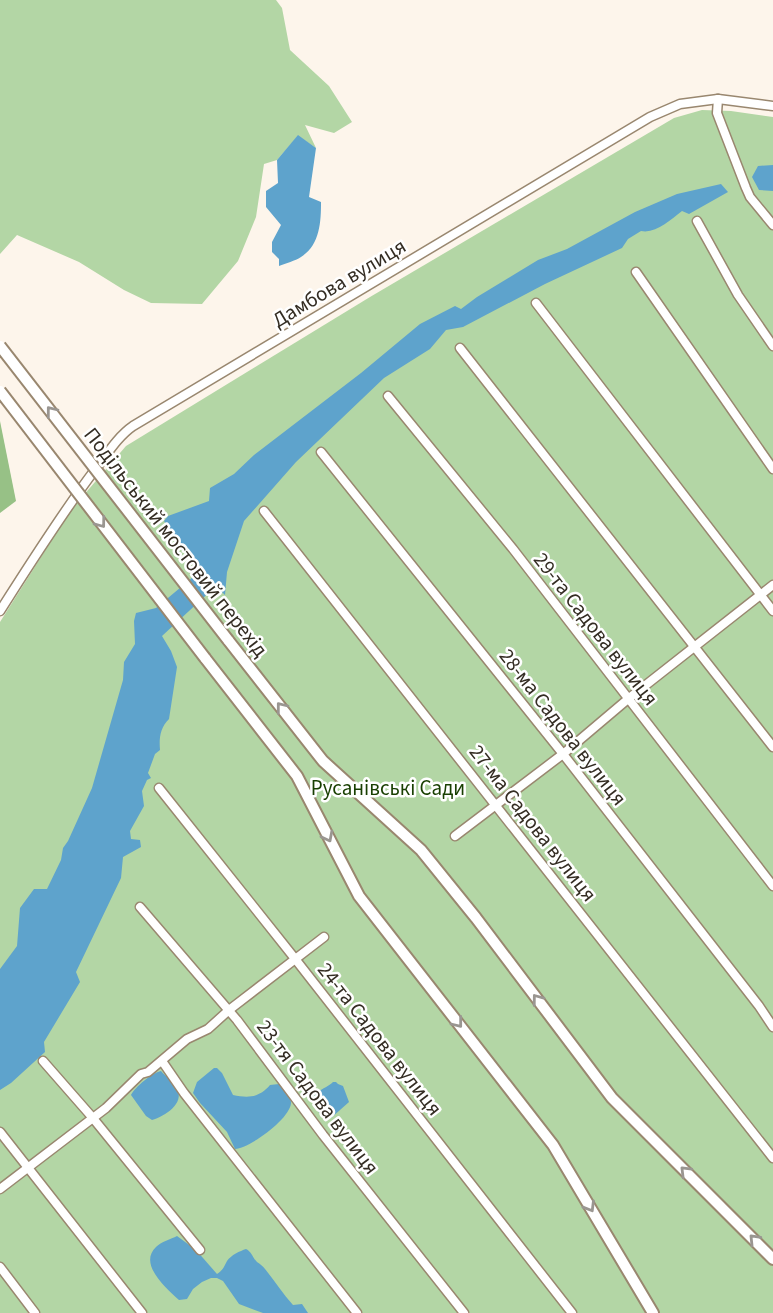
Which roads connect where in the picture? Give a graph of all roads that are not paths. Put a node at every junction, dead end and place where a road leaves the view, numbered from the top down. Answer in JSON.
{"nodes":[{"id":1,"x":718,"y":99,"type":"junction"},
{"id":2,"x":773,"y":106,"type":"edge"},
{"id":3,"x":697,"y":222,"type":"dead end"},
{"id":4,"x":773,"y":225,"type":"edge"},
{"id":5,"x":636,"y":272,"type":"dead end"},
{"id":6,"x":536,"y":303,"type":"dead end"},
{"id":7,"x":0,"y":346,"type":"edge"},
{"id":8,"x":773,"y":346,"type":"edge"},
{"id":9,"x":460,"y":348,"type":"dead end"},
{"id":10,"x":0,"y":391,"type":"edge"},
{"id":11,"x":388,"y":396,"type":"dead end"},
{"id":12,"x":321,"y":452,"type":"dead end"},
{"id":13,"x":773,"y":469,"type":"edge"},
{"id":14,"x":264,"y":511,"type":"dead end"},
{"id":15,"x":773,"y":585,"type":"edge"},
{"id":16,"x":760,"y":595,"type":"junction"},
{"id":17,"x":0,"y":611,"type":"edge"},
{"id":18,"x":773,"y":611,"type":"edge"},
{"id":19,"x":695,"y":647,"type":"junction"},
{"id":20,"x":628,"y":699,"type":"junction"},
{"id":21,"x":773,"y":747,"type":"edge"},
{"id":22,"x":563,"y":754,"type":"junction"},
{"id":23,"x":159,"y":788,"type":"dead end"},
{"id":24,"x":496,"y":804,"type":"junction"},
{"id":25,"x":455,"y":836,"type":"dead end"},
{"id":26,"x":773,"y":886,"type":"edge"},
{"id":27,"x":140,"y":907,"type":"dead end"},
{"id":28,"x":324,"y":937,"type":"dead end"},
{"id":29,"x":296,"y":960,"type":"junction"},
{"id":30,"x":229,"y":1010,"type":"junction"},
{"id":31,"x":773,"y":1027,"type":"edge"},
{"id":32,"x":162,"y":1061,"type":"junction"},
{"id":33,"x":43,"y":1062,"type":"dead end"},
{"id":34,"x":92,"y":1117,"type":"junction"},
{"id":35,"x":0,"y":1132,"type":"edge"},
{"id":36,"x":773,"y":1158,"type":"edge"},
{"id":37,"x":29,"y":1167,"type":"junction"},
{"id":38,"x":0,"y":1189,"type":"edge"},
{"id":39,"x":200,"y":1250,"type":"dead end"},
{"id":40,"x":773,"y":1259,"type":"edge"},
{"id":41,"x":0,"y":1268,"type":"edge"},
{"id":42,"x":35,"y":1313,"type":"edge"},
{"id":43,"x":142,"y":1313,"type":"edge"},
{"id":44,"x":357,"y":1313,"type":"edge"},
{"id":45,"x":464,"y":1313,"type":"edge"},
{"id":46,"x":572,"y":1313,"type":"edge"},
{"id":47,"x":653,"y":1313,"type":"edge"}],
"edges":[{"from":1,"to":2,"type":"street","name":"Дамбова вулиця"},
{"from":1,"to":4,"type":"street"},
{"from":1,"to":17,"type":"street","name":"Дамбова вулиця"},
{"from":3,"to":8,"type":"street"},
{"from":5,"to":13,"type":"street"},
{"from":6,"to":16,"type":"street"},
{"from":40,"to":7,"type":"main road","name":"Подільський мостовий перехід","one_way":true,"bridge":true},
{"from":9,"to":19,"type":"street"},
{"from":10,"to":47,"type":"main road","one_way":true,"bridge":true},
{"from":11,"to":20,"type":"street","name":"29-та Садова вулиця"},
{"from":12,"to":22,"type":"street","name":"28-ма Садова вулиця"},
{"from":14,"to":24,"type":"street","name":"27-ма Садова вулиця"},
{"from":15,"to":16,"type":"street"},
{"from":16,"to":18,"type":"street"},
{"from":16,"to":19,"type":"street"},
{"from":19,"to":20,"type":"street"},
{"from":19,"to":21,"type":"street"},
{"from":20,"to":22,"type":"street"},
{"from":20,"to":26,"type":"street","name":"29-та Садова вулиця"},
{"from":22,"to":24,"type":"street"},
{"from":22,"to":31,"type":"street","name":"28-ма Садова вулиця"},
{"from":23,"to":29,"type":"street","name":"24-та Садова вулиця"},
{"from":24,"to":25,"type":"street"},
{"from":24,"to":36,"type":"street","name":"27-ма Садова вулиця"},
{"from":27,"to":30,"type":"street","name":"23-тя Садова вулиця"},
{"from":28,"to":29,"type":"street"},
{"from":29,"to":30,"type":"street"},
{"from":29,"to":46,"type":"street","name":"24-та Садова вулиця"},
{"from":30,"to":32,"type":"street"},
{"from":30,"to":45,"type":"street","name":"23-тя Садова вулиця"},
{"from":32,"to":34,"type":"street"},
{"from":32,"to":44,"type":"street"},
{"from":33,"to":34,"type":"street"},
{"from":34,"to":37,"type":"street"},
{"from":34,"to":39,"type":"street"},
{"from":35,"to":37,"type":"street"},
{"from":37,"to":38,"type":"street"},
{"from":37,"to":43,"type":"street"},
{"from":41,"to":42,"type":"street"}]}
